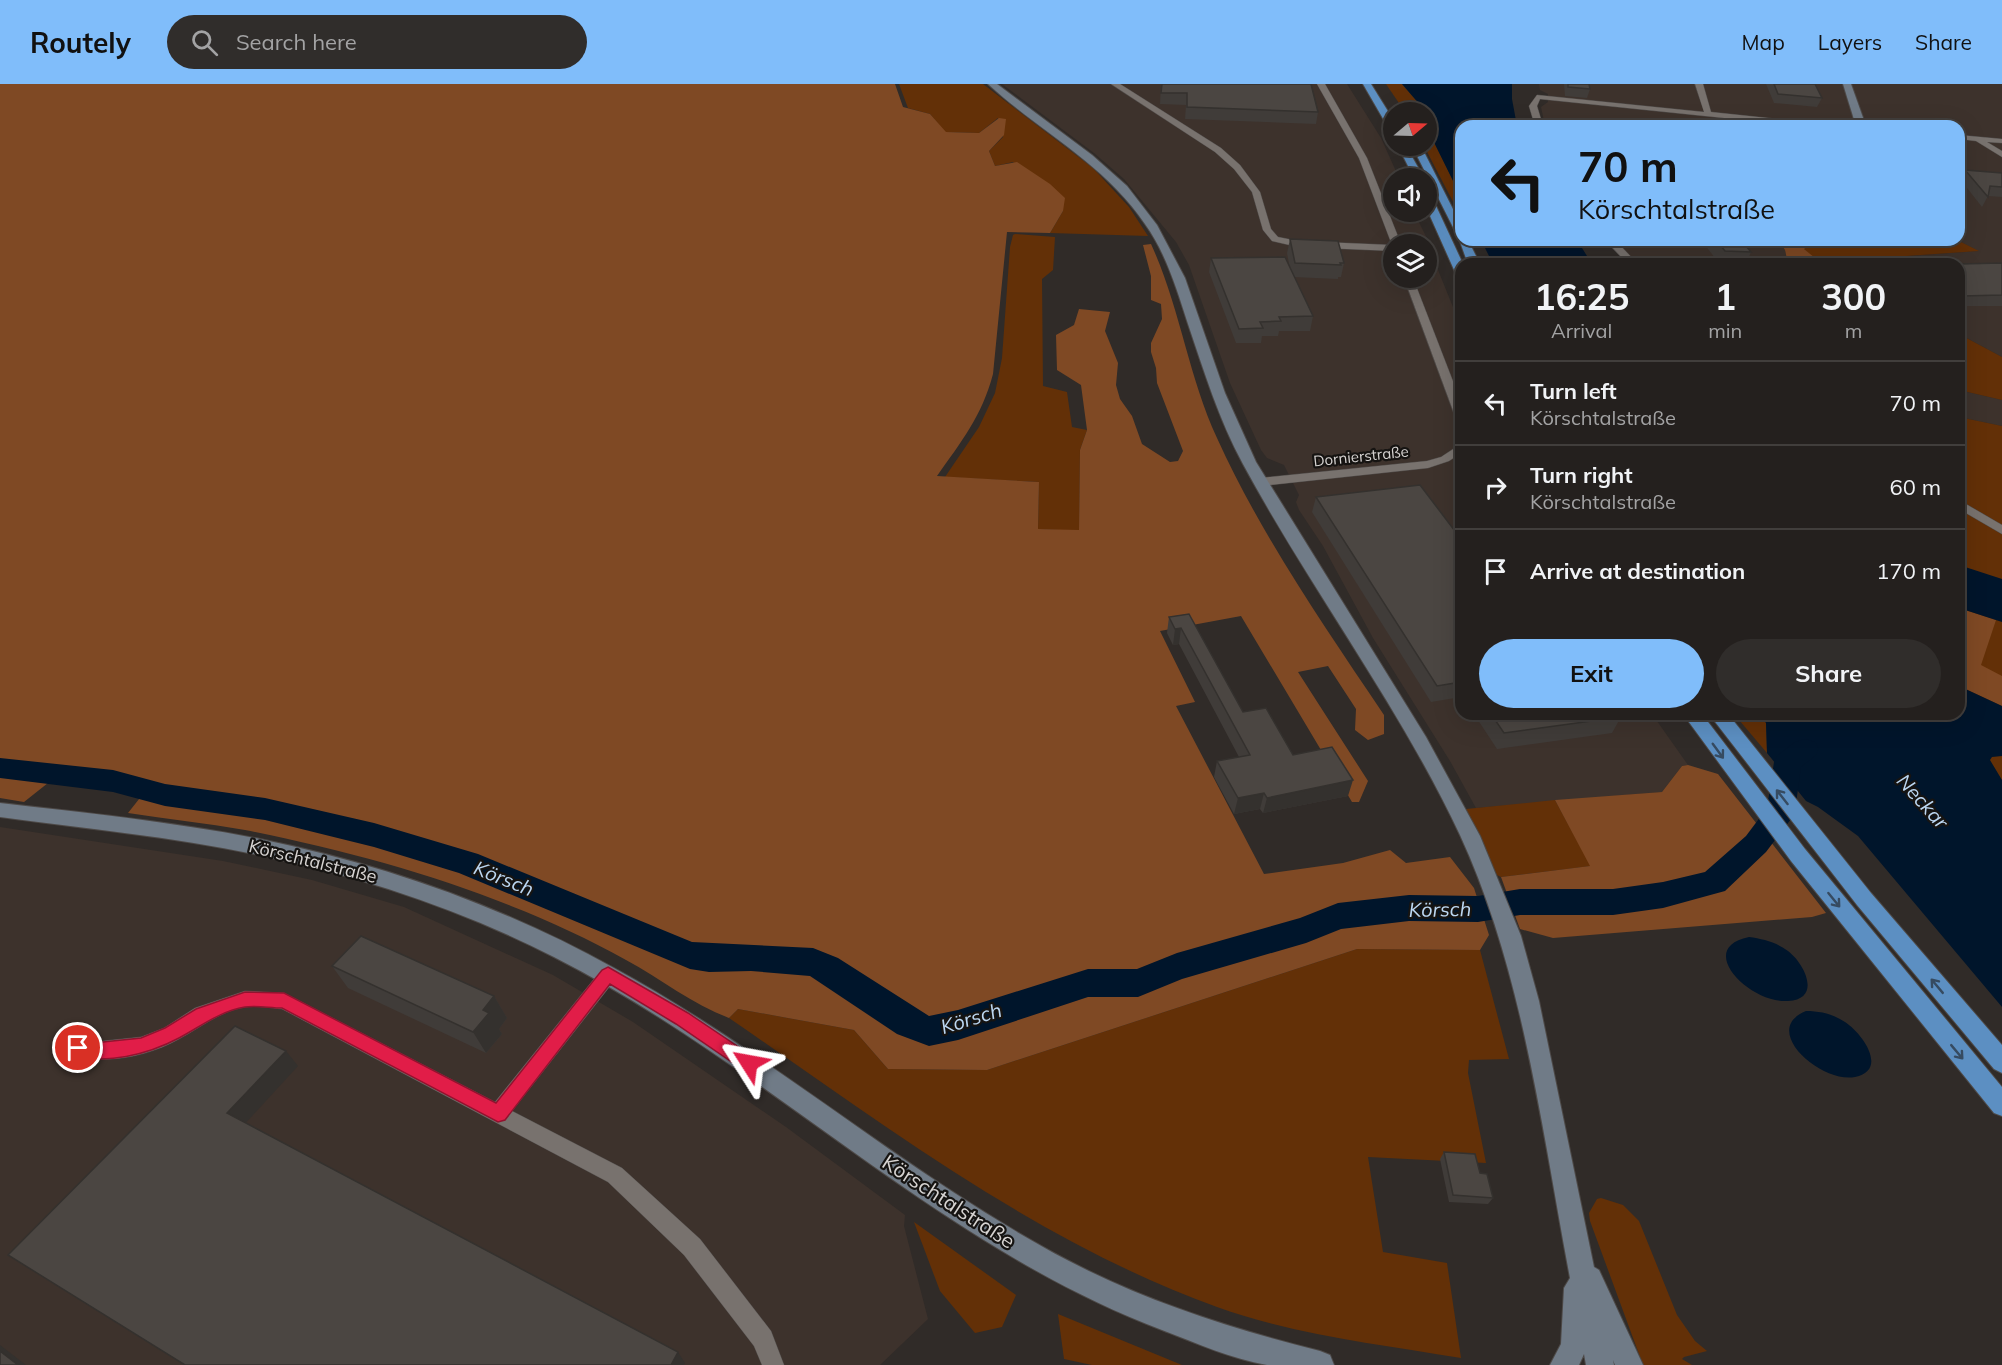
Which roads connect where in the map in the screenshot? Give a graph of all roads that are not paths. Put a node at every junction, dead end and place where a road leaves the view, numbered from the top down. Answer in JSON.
{"nodes":[{"id":1,"x":992,"y":84,"type":"edge"},
{"id":2,"x":1115,"y":84,"type":"edge"},
{"id":3,"x":1321,"y":84,"type":"edge"},
{"id":4,"x":1366,"y":84,"type":"edge"},
{"id":5,"x":1699,"y":84,"type":"edge"},
{"id":6,"x":1847,"y":84,"type":"edge"},
{"id":7,"x":1383,"y":111,"type":"edge"},
{"id":8,"x":1708,"y":114,"type":"junction"},
{"id":9,"x":1537,"y":120,"type":"edge"},
{"id":10,"x":1766,"y":120,"type":"edge"},
{"id":11,"x":1859,"y":120,"type":"edge"},
{"id":12,"x":1965,"y":138,"type":"edge"},
{"id":13,"x":1977,"y":139,"type":"junction"},
{"id":14,"x":2002,"y":141,"type":"edge"},
{"id":15,"x":2002,"y":155,"type":"edge"},
{"id":16,"x":1421,"y":156,"type":"edge"},
{"id":17,"x":1437,"y":219,"type":"edge"},
{"id":18,"x":1455,"y":224,"type":"edge"},
{"id":19,"x":1391,"y":234,"type":"edge"},
{"id":20,"x":1383,"y":246,"type":"edge"},
{"id":21,"x":1616,"y":246,"type":"edge"},
{"id":22,"x":1627,"y":258,"type":"edge"},
{"id":23,"x":1455,"y":259,"type":"edge"},
{"id":24,"x":1412,"y":288,"type":"edge"},
{"id":25,"x":1455,"y":400,"type":"edge"},
{"id":26,"x":1455,"y":452,"type":"edge"},
{"id":27,"x":1260,"y":482,"type":"junction"},
{"id":28,"x":1965,"y":508,"type":"edge"},
{"id":29,"x":2002,"y":530,"type":"edge"},
{"id":30,"x":1696,"y":720,"type":"edge"},
{"id":31,"x":1723,"y":720,"type":"edge"},
{"id":32,"x":0,"y":810,"type":"edge"},
{"id":33,"x":608,"y":975,"type":"junction"},
{"id":34,"x":78,"y":1048,"type":"dead end"},
{"id":35,"x":2002,"y":1062,"type":"edge"},
{"id":36,"x":2002,"y":1105,"type":"edge"},
{"id":37,"x":498,"y":1114,"type":"junction"},
{"id":38,"x":1579,"y":1256,"type":"junction"},
{"id":39,"x":772,"y":1365,"type":"edge"},
{"id":40,"x":1320,"y":1365,"type":"edge"},
{"id":41,"x":1564,"y":1365,"type":"edge"},
{"id":42,"x":1600,"y":1365,"type":"edge"},
{"id":43,"x":1629,"y":1365,"type":"edge"}],
"edges":[{"from":1,"to":27,"type":"main road"},
{"from":2,"to":20,"type":"street"},
{"from":3,"to":19,"type":"street"},
{"from":4,"to":7,"type":"highway"},
{"from":5,"to":8,"type":"street"},
{"from":6,"to":11,"type":"main road"},
{"from":8,"to":9,"type":"street"},
{"from":8,"to":10,"type":"street"},
{"from":12,"to":13,"type":"street"},
{"from":13,"to":14,"type":"street"},
{"from":13,"to":15,"type":"street"},
{"from":16,"to":18,"type":"highway"},
{"from":17,"to":23,"type":"highway"},
{"from":21,"to":22,"type":"street"},
{"from":24,"to":25,"type":"street"},
{"from":26,"to":27,"type":"street","name":"Dornierstraße"},
{"from":27,"to":38,"type":"main road"},
{"from":28,"to":29,"type":"street"},
{"from":30,"to":36,"type":"highway","one_way":true},
{"from":35,"to":31,"type":"highway","one_way":true},
{"from":32,"to":33,"type":"main road","name":"Körschtalstraße"},
{"from":33,"to":37,"type":"street"},
{"from":33,"to":40,"type":"main road","name":"Körschtalstraße"},
{"from":34,"to":37,"type":"street"},
{"from":37,"to":39,"type":"street"},
{"from":38,"to":41,"type":"main road"},
{"from":38,"to":42,"type":"main road"},
{"from":38,"to":43,"type":"main road"}]}
